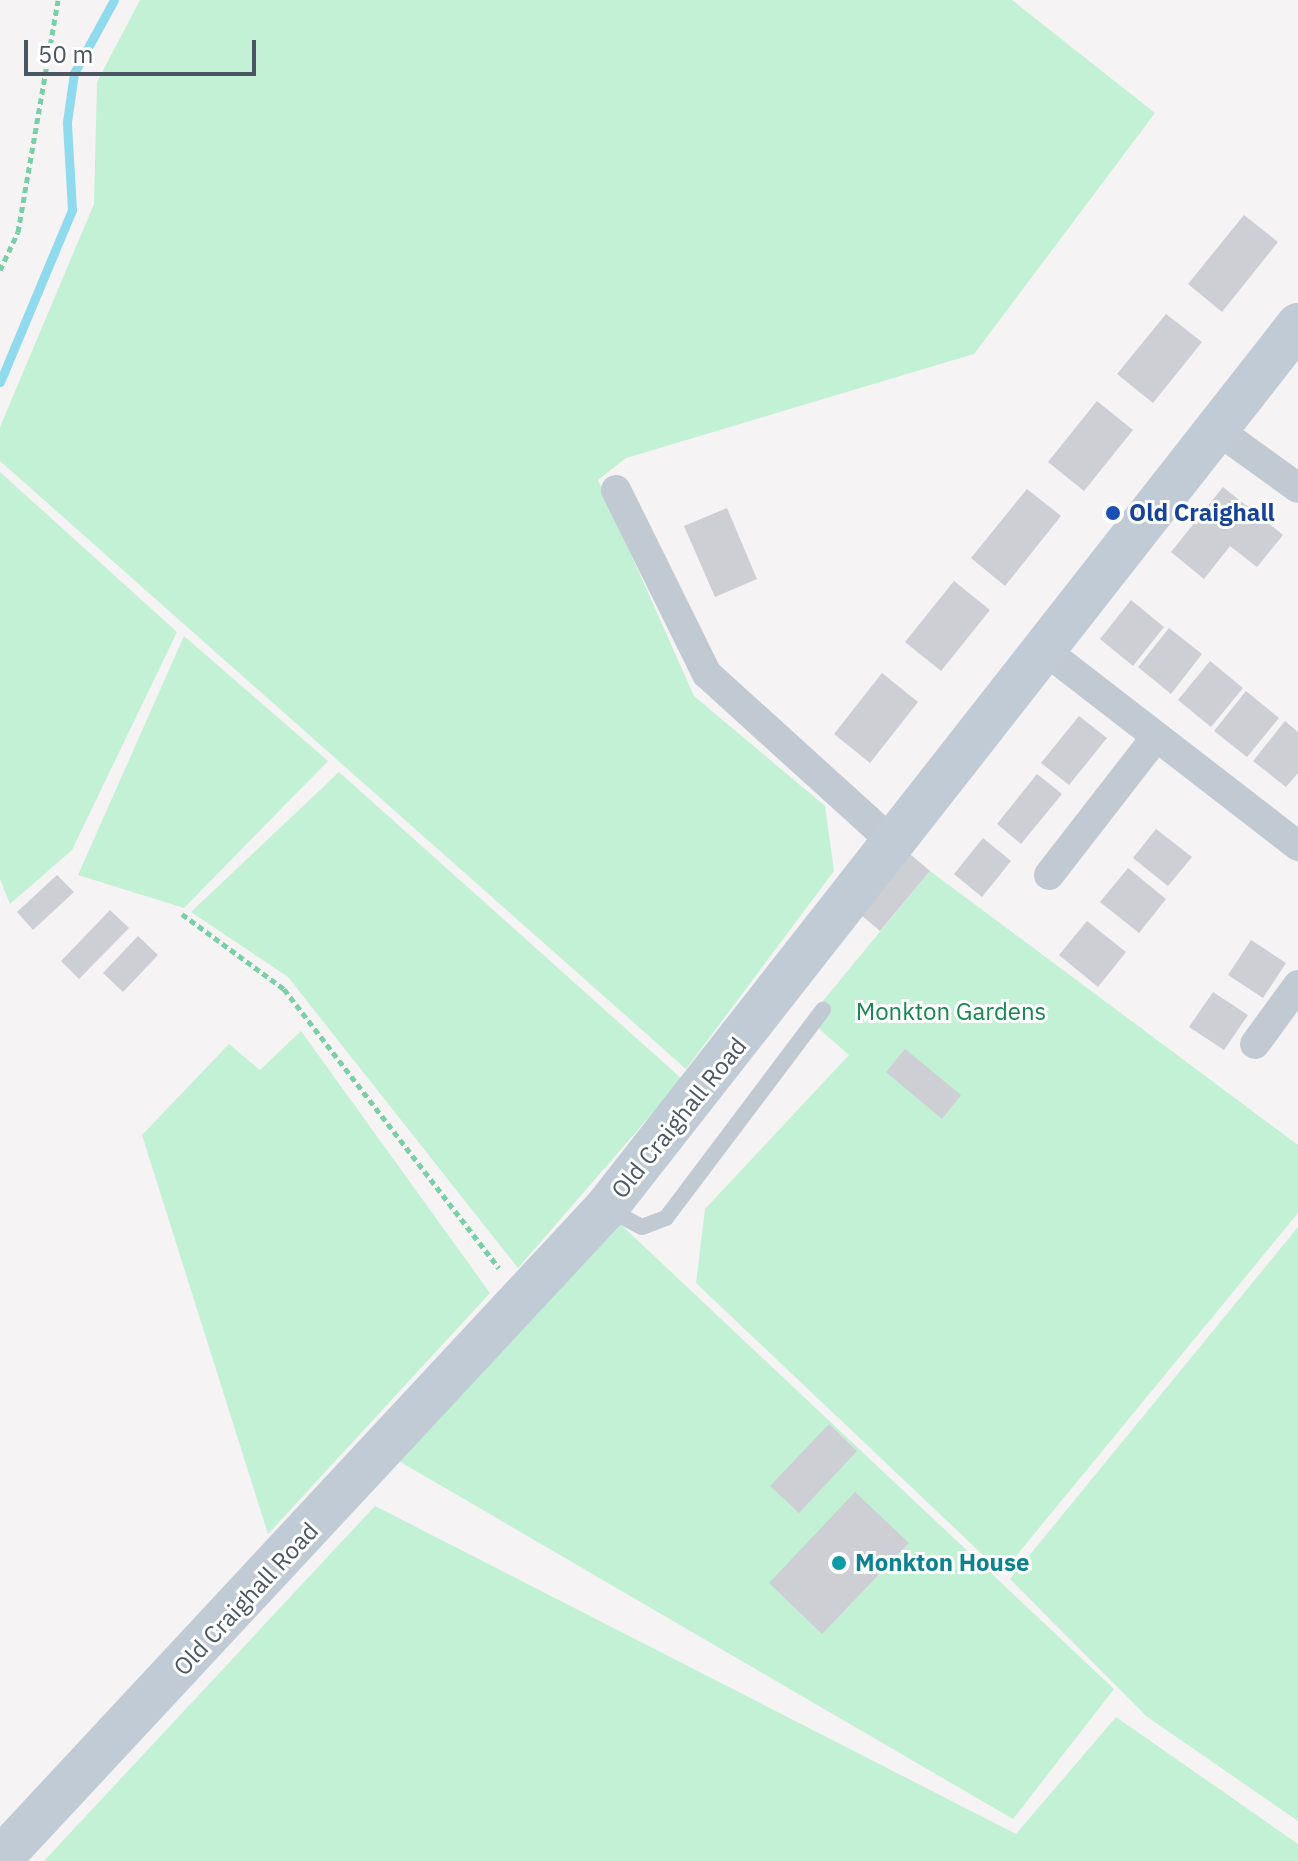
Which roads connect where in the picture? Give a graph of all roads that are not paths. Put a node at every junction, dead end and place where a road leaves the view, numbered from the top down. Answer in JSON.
{"nodes":[{"id":1,"x":1298,"y":325,"type":"edge"},
{"id":2,"x":1219,"y":431,"type":"junction"},
{"id":3,"x":1298,"y":488,"type":"edge"},
{"id":4,"x":616,"y":490,"type":"dead end"},
{"id":5,"x":1042,"y":648,"type":"junction"},
{"id":6,"x":1156,"y":737,"type":"junction"},
{"id":7,"x":892,"y":842,"type":"junction"},
{"id":8,"x":1298,"y":846,"type":"edge"},
{"id":9,"x":1049,"y":875,"type":"dead end"},
{"id":10,"x":1298,"y":985,"type":"edge"},
{"id":11,"x":823,"y":1010,"type":"dead end"},
{"id":12,"x":1255,"y":1044,"type":"dead end"},
{"id":13,"x":606,"y":1208,"type":"junction"},
{"id":14,"x":0,"y":1859,"type":"edge"}],
"edges":[{"from":1,"to":2,"type":"main road","name":"Old Craighall Road"},
{"from":2,"to":3,"type":"street"},
{"from":2,"to":5,"type":"main road","name":"Old Craighall Road"},
{"from":4,"to":7,"type":"street"},
{"from":5,"to":6,"type":"street"},
{"from":5,"to":7,"type":"main road","name":"Old Craighall Road"},
{"from":6,"to":8,"type":"street"},
{"from":6,"to":9,"type":"street"},
{"from":7,"to":13,"type":"main road","name":"Old Craighall Road"},
{"from":10,"to":12,"type":"street"},
{"from":11,"to":13,"type":"lane"},
{"from":13,"to":14,"type":"main road","name":"Old Craighall Road"}]}
